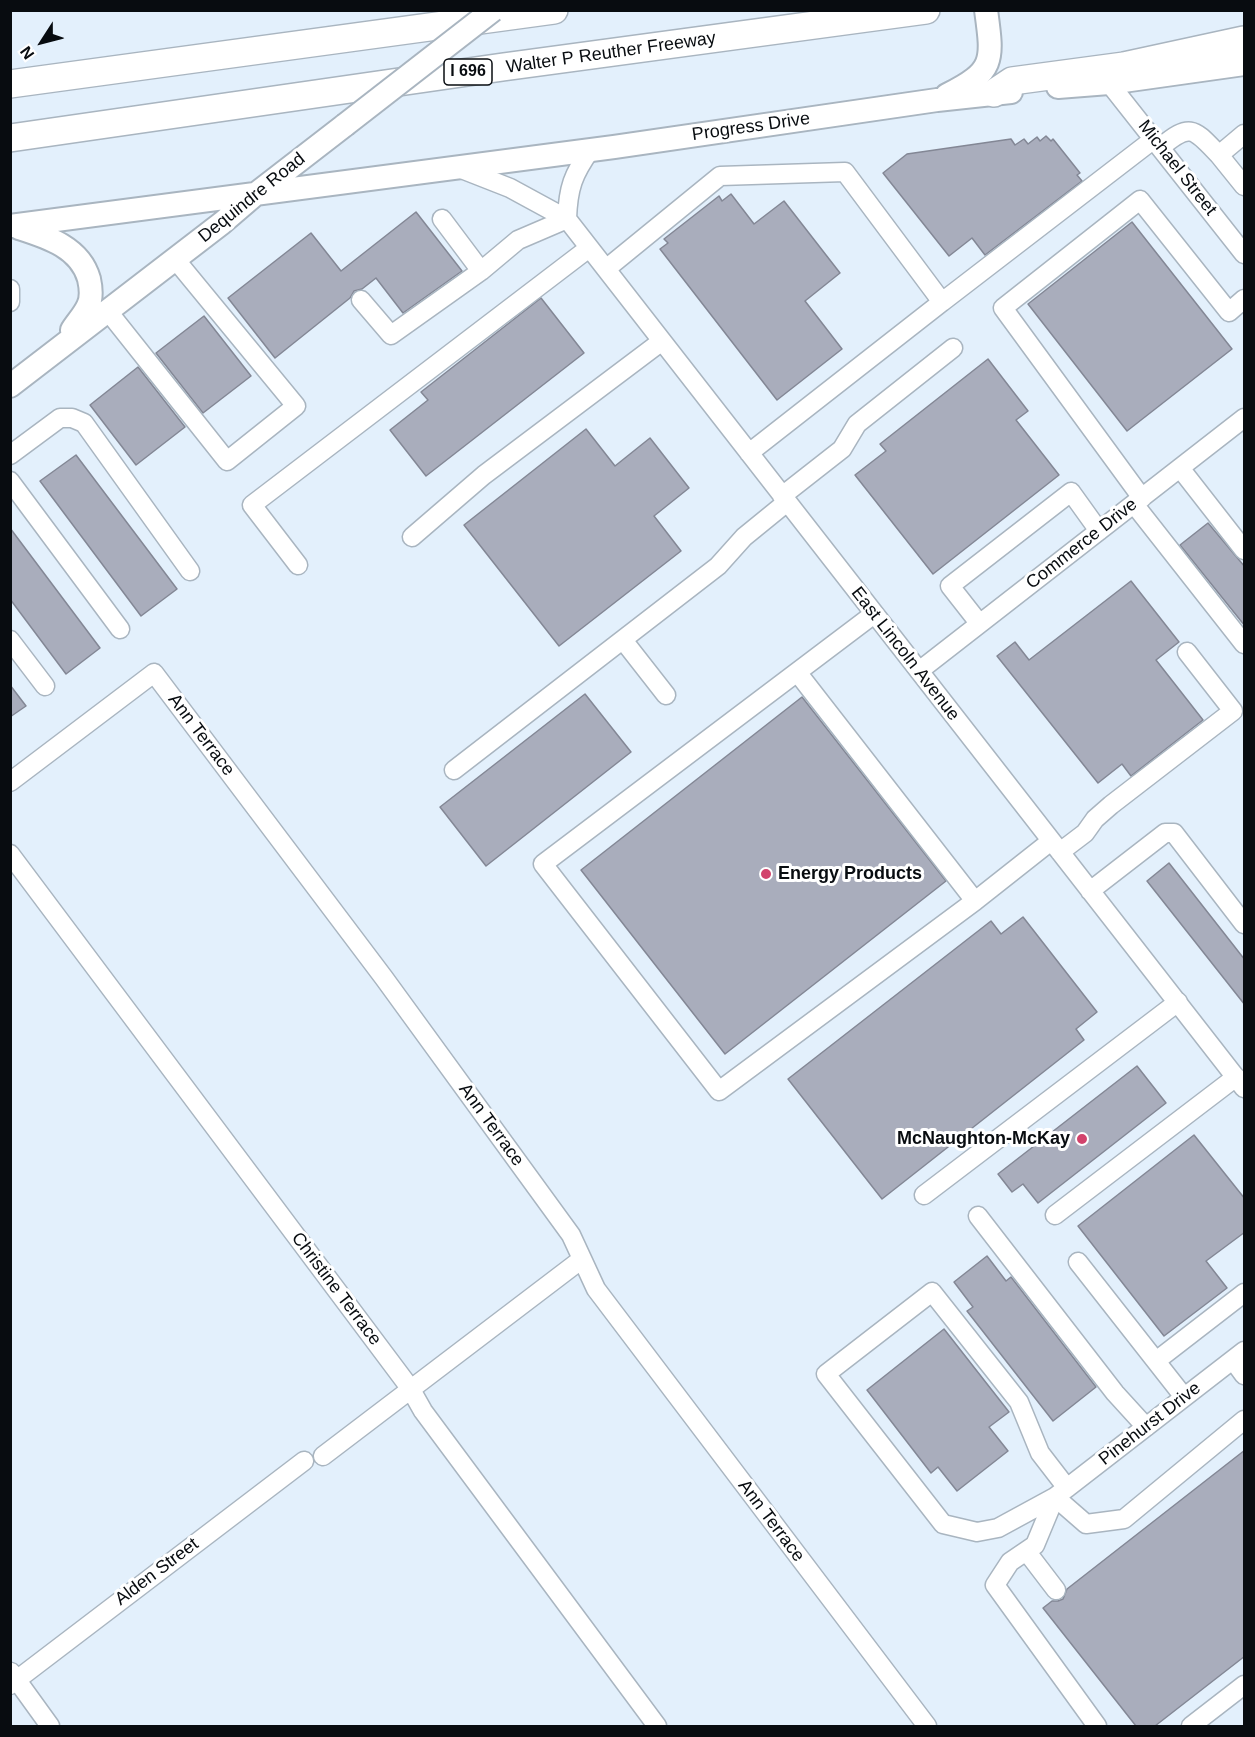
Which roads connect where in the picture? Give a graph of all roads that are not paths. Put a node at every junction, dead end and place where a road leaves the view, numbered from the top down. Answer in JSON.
{"nodes":[{"id":1,"x":493,"y":10,"type":"edge"},
{"id":2,"x":554,"y":10,"type":"edge"},
{"id":3,"x":926,"y":10,"type":"edge"},
{"id":4,"x":986,"y":10,"type":"edge"},
{"id":5,"x":1245,"y":40,"type":"edge"},
{"id":6,"x":1245,"y":64,"type":"edge"},
{"id":7,"x":1109,"y":83,"type":"junction"},
{"id":8,"x":10,"y":84,"type":"edge"},
{"id":9,"x":994,"y":93,"type":"junction"},
{"id":10,"x":937,"y":100,"type":"junction"},
{"id":11,"x":1245,"y":134,"type":"edge"},
{"id":12,"x":10,"y":138,"type":"edge"},
{"id":13,"x":1157,"y":143,"type":"junction"},
{"id":14,"x":591,"y":149,"type":"junction"},
{"id":15,"x":1219,"y":155,"type":"junction"},
{"id":16,"x":456,"y":167,"type":"junction"},
{"id":17,"x":1245,"y":186,"type":"edge"},
{"id":18,"x":257,"y":193,"type":"junction"},
{"id":19,"x":442,"y":219,"type":"dead end"},
{"id":20,"x":567,"y":219,"type":"junction"},
{"id":21,"x":11,"y":226,"type":"edge"},
{"id":22,"x":589,"y":248,"type":"junction"},
{"id":23,"x":1245,"y":254,"type":"edge"},
{"id":24,"x":175,"y":259,"type":"junction"},
{"id":25,"x":606,"y":269,"type":"junction"},
{"id":26,"x":481,"y":271,"type":"junction"},
{"id":27,"x":10,"y":289,"type":"edge"},
{"id":28,"x":1245,"y":299,"type":"edge"},
{"id":29,"x":361,"y":300,"type":"dead end"},
{"id":30,"x":10,"y":302,"type":"edge"},
{"id":31,"x":942,"y":302,"type":"junction"},
{"id":32,"x":107,"y":310,"type":"junction"},
{"id":33,"x":662,"y":340,"type":"junction"},
{"id":34,"x":61,"y":346,"type":"junction"},
{"id":35,"x":953,"y":348,"type":"dead end"},
{"id":36,"x":10,"y":386,"type":"edge"},
{"id":37,"x":1245,"y":418,"type":"edge"},
{"id":38,"x":749,"y":453,"type":"junction"},
{"id":39,"x":10,"y":455,"type":"edge"},
{"id":40,"x":1180,"y":468,"type":"junction"},
{"id":41,"x":10,"y":481,"type":"edge"},
{"id":42,"x":785,"y":499,"type":"junction"},
{"id":43,"x":1138,"y":501,"type":"junction"},
{"id":44,"x":1099,"y":531,"type":"junction"},
{"id":45,"x":412,"y":537,"type":"dead end"},
{"id":46,"x":1245,"y":550,"type":"edge"},
{"id":47,"x":298,"y":565,"type":"dead end"},
{"id":48,"x":190,"y":571,"type":"dead end"},
{"id":49,"x":874,"y":614,"type":"junction"},
{"id":50,"x":979,"y":623,"type":"junction"},
{"id":51,"x":120,"y":629,"type":"dead end"},
{"id":52,"x":10,"y":640,"type":"edge"},
{"id":53,"x":623,"y":640,"type":"junction"},
{"id":54,"x":1245,"y":644,"type":"edge"},
{"id":55,"x":1187,"y":652,"type":"dead end"},
{"id":56,"x":919,"y":671,"type":"junction"},
{"id":57,"x":797,"y":672,"type":"junction"},
{"id":58,"x":45,"y":686,"type":"dead end"},
{"id":59,"x":666,"y":694,"type":"dead end"},
{"id":60,"x":454,"y":770,"type":"dead end"},
{"id":61,"x":10,"y":782,"type":"edge"},
{"id":62,"x":1056,"y":846,"type":"junction"},
{"id":63,"x":10,"y":854,"type":"edge"},
{"id":64,"x":1090,"y":891,"type":"junction"},
{"id":65,"x":975,"y":900,"type":"junction"},
{"id":66,"x":1245,"y":924,"type":"edge"},
{"id":67,"x":1178,"y":1002,"type":"junction"},
{"id":68,"x":1240,"y":1083,"type":"edge"},
{"id":69,"x":924,"y":1195,"type":"dead end"},
{"id":70,"x":1055,"y":1215,"type":"dead end"},
{"id":71,"x":978,"y":1216,"type":"dead end"},
{"id":72,"x":582,"y":1258,"type":"junction"},
{"id":73,"x":1078,"y":1262,"type":"dead end"},
{"id":74,"x":1245,"y":1293,"type":"edge"},
{"id":75,"x":1239,"y":1355,"type":"edge"},
{"id":76,"x":1156,"y":1361,"type":"junction"},
{"id":77,"x":1245,"y":1375,"type":"edge"},
{"id":78,"x":410,"y":1388,"type":"junction"},
{"id":79,"x":1184,"y":1398,"type":"junction"},
{"id":80,"x":1245,"y":1420,"type":"edge"},
{"id":81,"x":1146,"y":1427,"type":"junction"},
{"id":82,"x":323,"y":1456,"type":"dead end"},
{"id":83,"x":304,"y":1461,"type":"dead end"},
{"id":84,"x":1061,"y":1492,"type":"junction"},
{"id":85,"x":1027,"y":1552,"type":"junction"},
{"id":86,"x":1056,"y":1590,"type":"dead end"},
{"id":87,"x":12,"y":1679,"type":"edge"},
{"id":88,"x":1245,"y":1685,"type":"edge"},
{"id":89,"x":50,"y":1726,"type":"edge"},
{"id":90,"x":657,"y":1726,"type":"edge"},
{"id":91,"x":927,"y":1726,"type":"edge"},
{"id":92,"x":1097,"y":1726,"type":"edge"},
{"id":93,"x":1191,"y":1726,"type":"edge"}],
"edges":[{"from":1,"to":18,"type":"main road","name":"Dequindre Road","bridge":true},
{"from":2,"to":8,"type":"highway"},
{"from":3,"to":12,"type":"highway","name":"Walter P Reuther Freeway","number":"I 696"},
{"from":4,"to":10,"type":"main road"},
{"from":5,"to":9,"type":"highway"},
{"from":6,"to":7,"type":"main road","name":"Progress Drive"},
{"from":7,"to":9,"type":"main road","name":"Progress Drive"},
{"from":7,"to":13,"type":"street","name":"Michael Street"},
{"from":9,"to":10,"type":"main road","name":"Progress Drive"},
{"from":10,"to":14,"type":"main road","name":"Progress Drive"},
{"from":11,"to":15,"type":"street"},
{"from":13,"to":15,"type":"street"},
{"from":13,"to":23,"type":"street","name":"Michael Street"},
{"from":13,"to":31,"type":"street"},
{"from":14,"to":16,"type":"main road","name":"Progress Drive"},
{"from":14,"to":20,"type":"street"},
{"from":15,"to":17,"type":"street"},
{"from":16,"to":18,"type":"main road","name":"Progress Drive"},
{"from":16,"to":20,"type":"street","name":"East Lincoln Avenue"},
{"from":18,"to":21,"type":"main road","name":"Progress Drive"},
{"from":18,"to":24,"type":"main road","name":"Dequindre Road"},
{"from":19,"to":26,"type":"street"},
{"from":20,"to":22,"type":"street","name":"East Lincoln Avenue"},
{"from":20,"to":26,"type":"street"},
{"from":21,"to":34,"type":"main road"},
{"from":22,"to":25,"type":"street","name":"East Lincoln Avenue"},
{"from":22,"to":47,"type":"street"},
{"from":24,"to":32,"type":"main road","name":"Dequindre Road"},
{"from":24,"to":32,"type":"street"},
{"from":25,"to":31,"type":"street"},
{"from":25,"to":33,"type":"street","name":"East Lincoln Avenue"},
{"from":26,"to":29,"type":"street"},
{"from":27,"to":30,"type":"street"},
{"from":28,"to":43,"type":"street"},
{"from":31,"to":38,"type":"street"},
{"from":32,"to":34,"type":"main road","name":"Dequindre Road"},
{"from":33,"to":38,"type":"street","name":"East Lincoln Avenue"},
{"from":33,"to":45,"type":"street"},
{"from":34,"to":36,"type":"main road","name":"Dequindre Road"},
{"from":35,"to":42,"type":"street"},
{"from":37,"to":40,"type":"street","name":"Commerce Drive"},
{"from":38,"to":42,"type":"street","name":"East Lincoln Avenue"},
{"from":39,"to":48,"type":"street"},
{"from":40,"to":43,"type":"street","name":"Commerce Drive"},
{"from":40,"to":46,"type":"street"},
{"from":41,"to":51,"type":"street"},
{"from":42,"to":49,"type":"street","name":"East Lincoln Avenue"},
{"from":42,"to":53,"type":"street"},
{"from":43,"to":44,"type":"street","name":"Commerce Drive"},
{"from":43,"to":54,"type":"street"},
{"from":44,"to":50,"type":"street","name":"Commerce Drive"},
{"from":44,"to":50,"type":"street"},
{"from":49,"to":56,"type":"street","name":"East Lincoln Avenue"},
{"from":49,"to":57,"type":"street"},
{"from":50,"to":56,"type":"street","name":"Commerce Drive"},
{"from":52,"to":58,"type":"street"},
{"from":53,"to":59,"type":"street"},
{"from":53,"to":60,"type":"street"},
{"from":55,"to":62,"type":"street"},
{"from":56,"to":62,"type":"street","name":"East Lincoln Avenue"},
{"from":57,"to":65,"type":"street"},
{"from":57,"to":65,"type":"street"},
{"from":61,"to":72,"type":"street","name":"Ann Terrace"},
{"from":62,"to":64,"type":"street","name":"East Lincoln Avenue"},
{"from":62,"to":65,"type":"street"},
{"from":63,"to":78,"type":"street","name":"Christine Terrace"},
{"from":64,"to":66,"type":"street"},
{"from":64,"to":67,"type":"street","name":"East Lincoln Avenue"},
{"from":67,"to":68,"type":"street","name":"East Lincoln Avenue"},
{"from":67,"to":69,"type":"street"},
{"from":68,"to":70,"type":"street"},
{"from":71,"to":81,"type":"street"},
{"from":72,"to":78,"type":"street"},
{"from":72,"to":91,"type":"street","name":"Ann Terrace"},
{"from":73,"to":76,"type":"street"},
{"from":74,"to":76,"type":"street"},
{"from":75,"to":77,"type":"street"},
{"from":75,"to":79,"type":"street","name":"Pinehurst Drive"},
{"from":76,"to":79,"type":"street"},
{"from":78,"to":82,"type":"street"},
{"from":78,"to":90,"type":"street","name":"Christine Terrace"},
{"from":79,"to":81,"type":"street","name":"Pinehurst Drive"},
{"from":80,"to":84,"type":"street"},
{"from":81,"to":84,"type":"street","name":"Pinehurst Drive"},
{"from":83,"to":87,"type":"street","name":"Alden Street"},
{"from":84,"to":84,"type":"street","name":"Pinehurst Drive"},
{"from":84,"to":85,"type":"street"},
{"from":85,"to":86,"type":"street"},
{"from":85,"to":92,"type":"street"},
{"from":87,"to":89,"type":"street"},
{"from":88,"to":93,"type":"street"}]}
